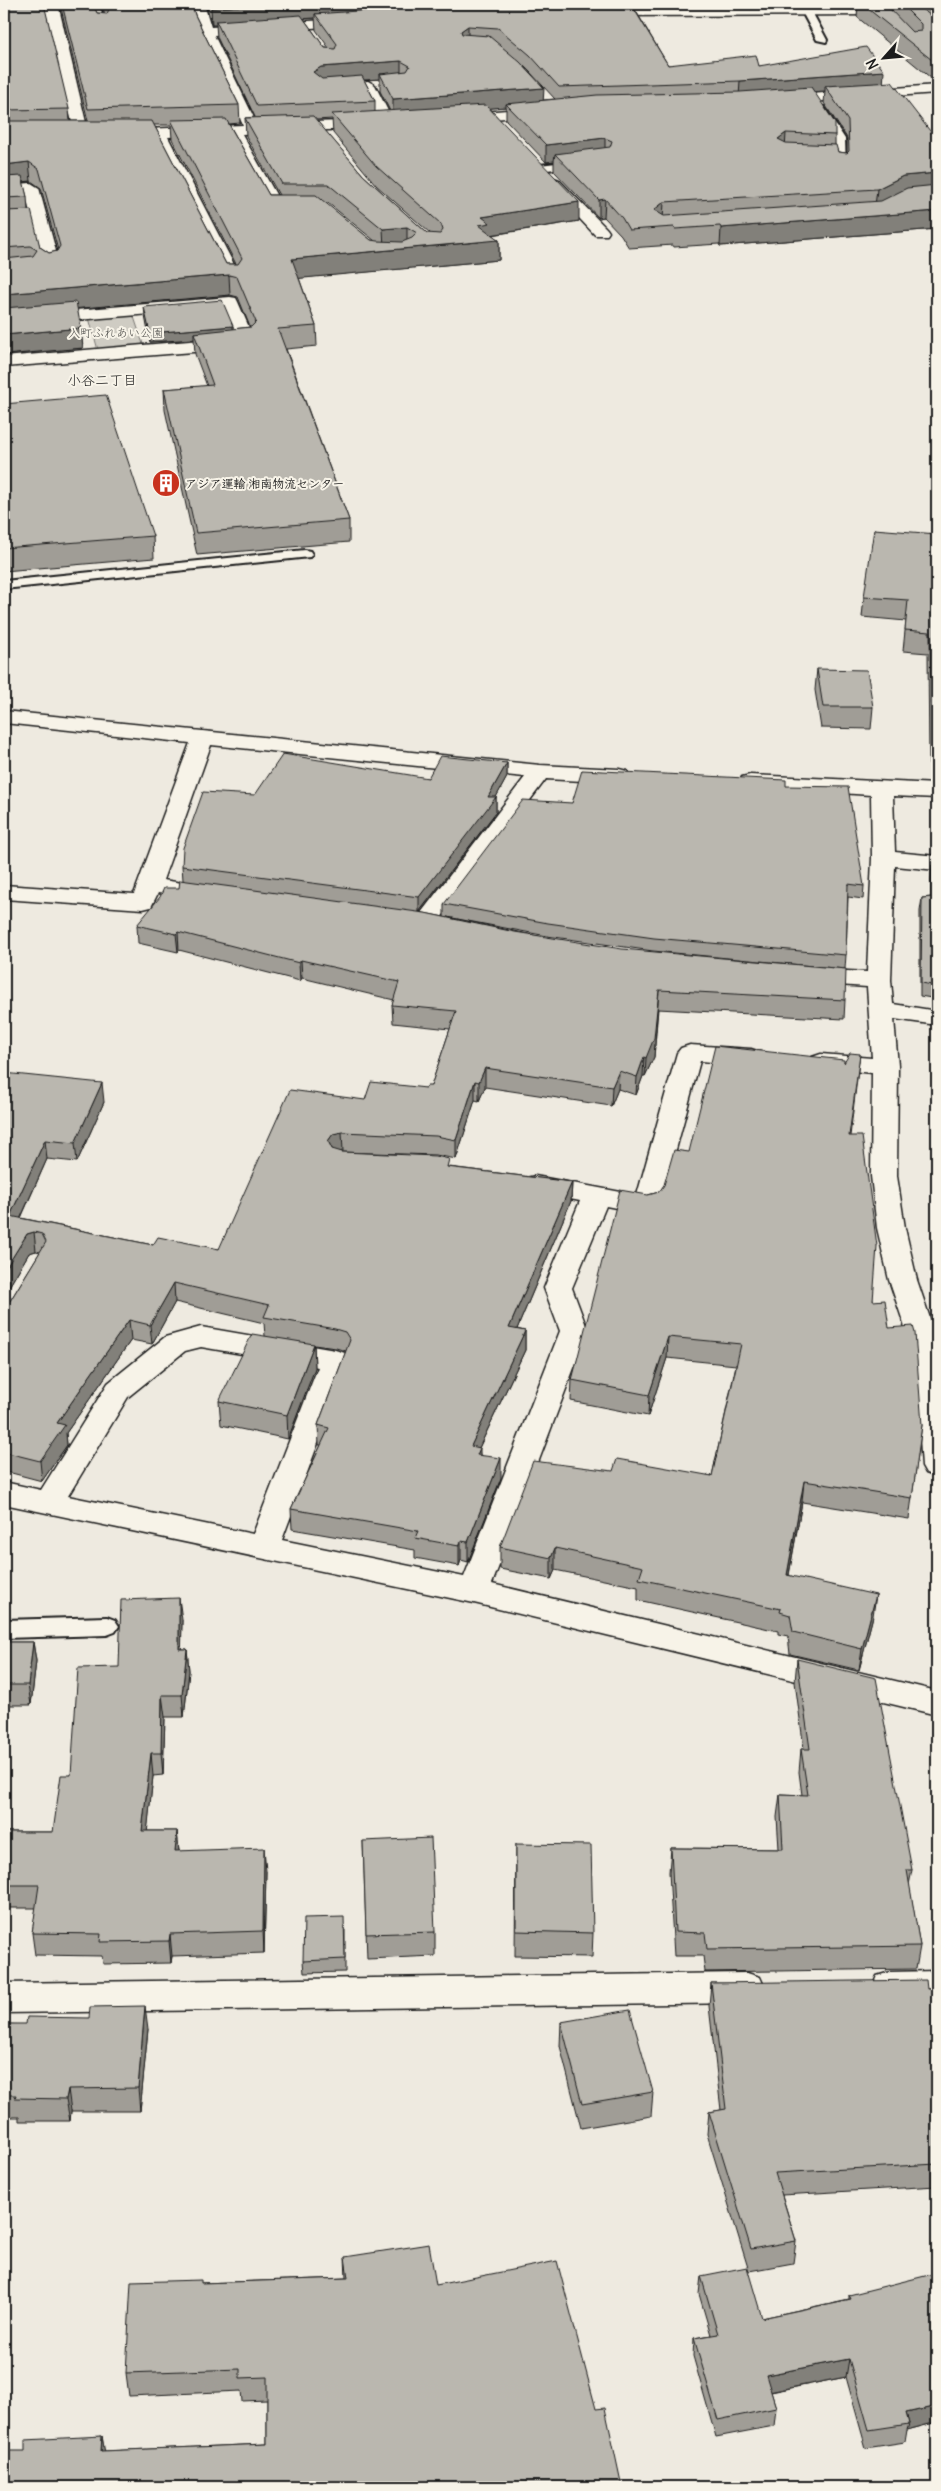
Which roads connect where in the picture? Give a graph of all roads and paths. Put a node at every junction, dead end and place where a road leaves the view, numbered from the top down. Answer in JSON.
{"nodes":[{"id":1,"x":51,"y":4,"type":"edge"},
{"id":2,"x":93,"y":4,"type":"edge"},
{"id":3,"x":197,"y":4,"type":"edge"},
{"id":4,"x":904,"y":5,"type":"edge"},
{"id":5,"x":776,"y":8,"type":"edge"},
{"id":6,"x":590,"y":12,"type":"edge"},
{"id":7,"x":807,"y":12,"type":"junction"},
{"id":8,"x":364,"y":20,"type":"edge"},
{"id":9,"x":104,"y":27,"type":"edge"},
{"id":10,"x":204,"y":31,"type":"junction"},
{"id":11,"x":822,"y":40,"type":"dead end"},
{"id":12,"x":384,"y":84,"type":"edge"},
{"id":13,"x":368,"y":86,"type":"junction"},
{"id":14,"x":322,"y":88,"type":"edge"},
{"id":15,"x":937,"y":89,"type":"edge"},
{"id":16,"x":813,"y":98,"type":"junction"},
{"id":17,"x":767,"y":101,"type":"edge"},
{"id":18,"x":554,"y":106,"type":"edge"},
{"id":19,"x":491,"y":116,"type":"junction"},
{"id":20,"x":444,"y":119,"type":"edge"},
{"id":21,"x":406,"y":122,"type":"edge"},
{"id":22,"x":388,"y":123,"type":"junction"},
{"id":23,"x":318,"y":127,"type":"junction"},
{"id":24,"x":252,"y":129,"type":"junction"},
{"id":25,"x":504,"y":129,"type":"edge"},
{"id":26,"x":233,"y":130,"type":"junction"},
{"id":27,"x":159,"y":133,"type":"junction"},
{"id":28,"x":63,"y":134,"type":"edge"},
{"id":29,"x":82,"y":135,"type":"junction"},
{"id":30,"x":330,"y":141,"type":"edge"},
{"id":31,"x":528,"y":155,"type":"edge"},
{"id":32,"x":838,"y":160,"type":"edge"},
{"id":33,"x":596,"y":161,"type":"edge"},
{"id":34,"x":540,"y":168,"type":"junction"},
{"id":35,"x":4,"y":190,"type":"edge"},
{"id":36,"x":312,"y":208,"type":"edge"},
{"id":37,"x":40,"y":222,"type":"junction"},
{"id":38,"x":22,"y":223,"type":"edge"},
{"id":39,"x":601,"y":232,"type":"dead end"},
{"id":40,"x":52,"y":266,"type":"edge"},
{"id":41,"x":233,"y":278,"type":"edge"},
{"id":42,"x":4,"y":321,"type":"edge"},
{"id":43,"x":4,"y":362,"type":"edge"},
{"id":44,"x":305,"y":554,"type":"dead end"},
{"id":45,"x":4,"y":585,"type":"edge"},
{"id":46,"x":4,"y":716,"type":"edge"},
{"id":47,"x":203,"y":738,"type":"junction"},
{"id":48,"x":540,"y":772,"type":"junction"},
{"id":49,"x":637,"y":777,"type":"edge"},
{"id":50,"x":725,"y":781,"type":"edge"},
{"id":51,"x":882,"y":789,"type":"junction"},
{"id":52,"x":937,"y":791,"type":"edge"},
{"id":53,"x":884,"y":858,"type":"junction"},
{"id":54,"x":937,"y":863,"type":"edge"},
{"id":55,"x":149,"y":885,"type":"junction"},
{"id":56,"x":4,"y":892,"type":"edge"},
{"id":57,"x":225,"y":895,"type":"edge"},
{"id":58,"x":453,"y":928,"type":"edge"},
{"id":59,"x":785,"y":974,"type":"edge"},
{"id":60,"x":879,"y":980,"type":"junction"},
{"id":61,"x":881,"y":1010,"type":"junction"},
{"id":62,"x":937,"y":1018,"type":"edge"},
{"id":63,"x":885,"y":1066,"type":"junction"},
{"id":64,"x":512,"y":1179,"type":"edge"},
{"id":65,"x":596,"y":1196,"type":"junction"},
{"id":66,"x":937,"y":1466,"type":"edge"},
{"id":67,"x":4,"y":1493,"type":"edge"},
{"id":68,"x":49,"y":1502,"type":"junction"},
{"id":69,"x":263,"y":1548,"type":"junction"},
{"id":70,"x":474,"y":1591,"type":"junction"},
{"id":71,"x":107,"y":1626,"type":"dead end"},
{"id":72,"x":4,"y":1628,"type":"edge"},
{"id":73,"x":937,"y":1703,"type":"edge"},
{"id":74,"x":937,"y":1986,"type":"edge"},
{"id":75,"x":860,"y":1987,"type":"edge"},
{"id":76,"x":775,"y":1988,"type":"edge"},
{"id":77,"x":4,"y":1998,"type":"edge"}],
"edges":[{"from":1,"to":29,"type":"street"},
{"from":2,"to":9,"type":"lane"},
{"from":3,"to":10,"type":"street"},
{"from":4,"to":7,"type":"street"},
{"from":5,"to":6,"type":"street"},
{"from":5,"to":7,"type":"street"},
{"from":7,"to":11,"type":"lane"},
{"from":8,"to":10,"type":"street"},
{"from":10,"to":24,"type":"street"},
{"from":12,"to":13,"type":"street"},
{"from":13,"to":14,"type":"street"},
{"from":13,"to":22,"type":"street"},
{"from":15,"to":16,"type":"street"},
{"from":16,"to":17,"type":"street"},
{"from":16,"to":32,"type":"lane"},
{"from":18,"to":19,"type":"street"},
{"from":19,"to":20,"type":"street"},
{"from":19,"to":25,"type":"street"},
{"from":21,"to":22,"type":"street"},
{"from":22,"to":23,"type":"street"},
{"from":23,"to":24,"type":"street"},
{"from":23,"to":30,"type":"street"},
{"from":24,"to":26,"type":"street"},
{"from":26,"to":27,"type":"street"},
{"from":26,"to":36,"type":"street"},
{"from":27,"to":29,"type":"street"},
{"from":27,"to":41,"type":"street"},
{"from":28,"to":29,"type":"street"},
{"from":31,"to":34,"type":"street"},
{"from":33,"to":34,"type":"lane"},
{"from":34,"to":39,"type":"street"},
{"from":35,"to":37,"type":"street"},
{"from":37,"to":38,"type":"street"},
{"from":37,"to":40,"type":"street"},
{"from":42,"to":43,"type":"street"},
{"from":44,"to":45,"type":"lane"},
{"from":46,"to":47,"type":"street"},
{"from":47,"to":48,"type":"street"},
{"from":47,"to":55,"type":"street"},
{"from":48,"to":49,"type":"street"},
{"from":48,"to":58,"type":"street"},
{"from":50,"to":51,"type":"street"},
{"from":51,"to":52,"type":"street"},
{"from":51,"to":53,"type":"street"},
{"from":53,"to":54,"type":"street"},
{"from":53,"to":60,"type":"street"},
{"from":55,"to":56,"type":"street"},
{"from":55,"to":57,"type":"street"},
{"from":59,"to":60,"type":"street"},
{"from":60,"to":61,"type":"street"},
{"from":61,"to":62,"type":"street"},
{"from":61,"to":63,"type":"street"},
{"from":63,"to":65,"type":"street"},
{"from":63,"to":66,"type":"street"},
{"from":64,"to":65,"type":"street"},
{"from":65,"to":70,"type":"street"},
{"from":67,"to":68,"type":"street"},
{"from":68,"to":69,"type":"street"},
{"from":68,"to":69,"type":"street"},
{"from":69,"to":70,"type":"street"},
{"from":70,"to":73,"type":"street"},
{"from":71,"to":72,"type":"lane"},
{"from":74,"to":75,"type":"street"},
{"from":76,"to":77,"type":"street"}]}
